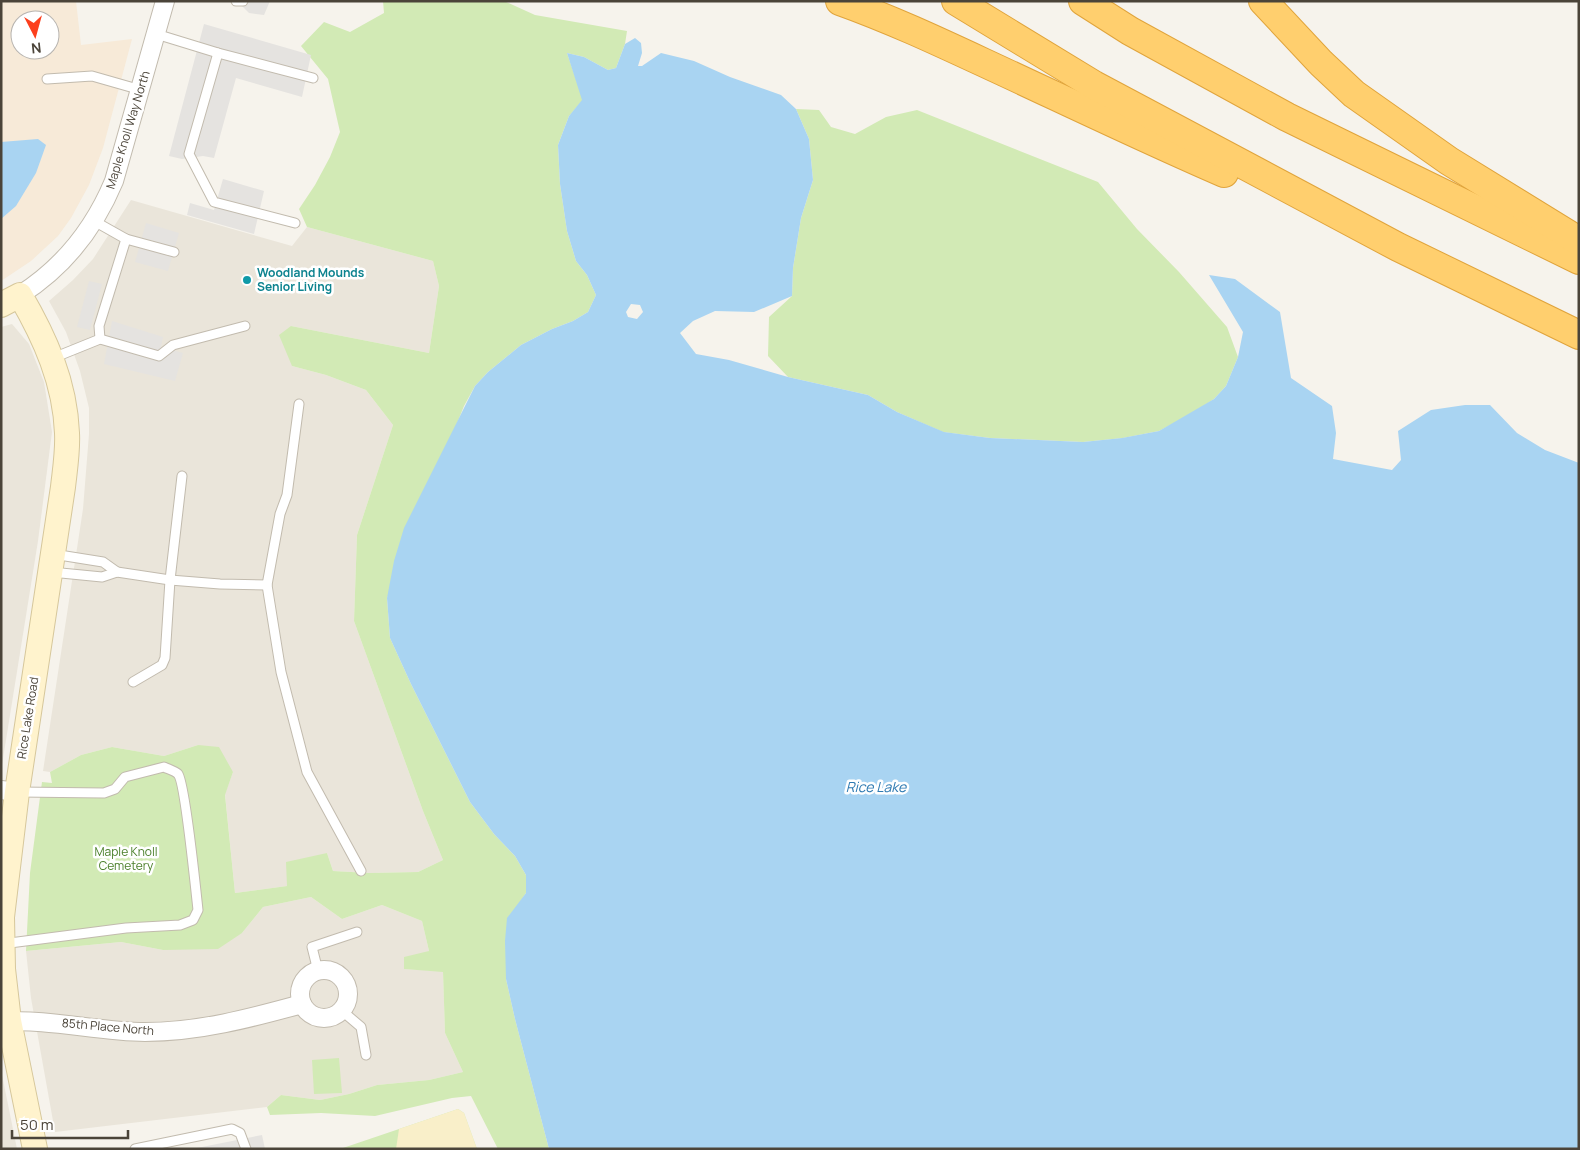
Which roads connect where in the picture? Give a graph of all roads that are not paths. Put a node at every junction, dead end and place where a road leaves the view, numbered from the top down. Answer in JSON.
{"nodes":[{"id":1,"x":165,"y":1,"type":"edge"},
{"id":2,"x":236,"y":1,"type":"edge"},
{"id":3,"x":243,"y":1,"type":"edge"},
{"id":4,"x":840,"y":1,"type":"edge"},
{"id":5,"x":956,"y":1,"type":"edge"},
{"id":6,"x":1083,"y":1,"type":"edge"},
{"id":7,"x":1263,"y":1,"type":"edge"},
{"id":8,"x":156,"y":34,"type":"junction"},
{"id":9,"x":218,"y":53,"type":"junction"},
{"id":10,"x":313,"y":78,"type":"dead end"},
{"id":11,"x":47,"y":79,"type":"dead end"},
{"id":12,"x":141,"y":90,"type":"junction"},
{"id":13,"x":94,"y":221,"type":"junction"},
{"id":14,"x":295,"y":223,"type":"dead end"},
{"id":15,"x":126,"y":239,"type":"junction"},
{"id":16,"x":1579,"y":241,"type":"edge"},
{"id":17,"x":1398,"y":247,"type":"junction"},
{"id":18,"x":174,"y":252,"type":"dead end"},
{"id":19,"x":1579,"y":260,"type":"edge"},
{"id":20,"x":11,"y":300,"type":"edge"},
{"id":21,"x":245,"y":326,"type":"dead end"},
{"id":22,"x":1579,"y":334,"type":"edge"},
{"id":23,"x":100,"y":339,"type":"junction"},
{"id":24,"x":52,"y":359,"type":"junction"},
{"id":25,"x":299,"y":404,"type":"dead end"},
{"id":26,"x":182,"y":476,"type":"dead end"},
{"id":27,"x":52,"y":563,"type":"junction"},
{"id":28,"x":117,"y":572,"type":"junction"},
{"id":29,"x":170,"y":580,"type":"junction"},
{"id":30,"x":267,"y":585,"type":"junction"},
{"id":31,"x":133,"y":682,"type":"dead end"},
{"id":32,"x":9,"y":791,"type":"edge"},
{"id":33,"x":360,"y":871,"type":"dead end"},
{"id":34,"x":357,"y":932,"type":"dead end"},
{"id":35,"x":2,"y":944,"type":"edge"},
{"id":36,"x":318,"y":971,"type":"junction"},
{"id":37,"x":302,"y":1004,"type":"junction"},
{"id":38,"x":341,"y":1010,"type":"junction"},
{"id":39,"x":5,"y":1022,"type":"edge"},
{"id":40,"x":366,"y":1055,"type":"dead end"},
{"id":41,"x":35,"y":1149,"type":"edge"},
{"id":42,"x":135,"y":1149,"type":"edge"},
{"id":43,"x":246,"y":1149,"type":"edge"}],
"edges":[{"from":1,"to":8,"type":"street","name":"Maple Knoll Way North"},
{"from":2,"to":3,"type":"lane"},
{"from":4,"to":17,"type":"highway"},
{"from":5,"to":17,"type":"highway"},
{"from":6,"to":19,"type":"highway"},
{"from":7,"to":16,"type":"highway"},
{"from":8,"to":9,"type":"lane"},
{"from":8,"to":12,"type":"street","name":"Maple Knoll Way North"},
{"from":9,"to":10,"type":"lane"},
{"from":9,"to":14,"type":"lane"},
{"from":11,"to":12,"type":"lane"},
{"from":12,"to":13,"type":"street","name":"Maple Knoll Way North"},
{"from":13,"to":15,"type":"lane"},
{"from":13,"to":20,"type":"street","name":"Maple Knoll Way North"},
{"from":15,"to":18,"type":"lane"},
{"from":15,"to":23,"type":"lane"},
{"from":17,"to":22,"type":"highway"},
{"from":20,"to":24,"type":"street","name":"Rice Lake Road"},
{"from":21,"to":23,"type":"lane"},
{"from":23,"to":24,"type":"lane"},
{"from":24,"to":27,"type":"street","name":"Rice Lake Road"},
{"from":25,"to":30,"type":"lane"},
{"from":26,"to":29,"type":"lane"},
{"from":27,"to":28,"type":"lane"},
{"from":27,"to":28,"type":"lane"},
{"from":27,"to":32,"type":"street","name":"Rice Lake Road"},
{"from":28,"to":29,"type":"lane"},
{"from":29,"to":30,"type":"lane"},
{"from":29,"to":31,"type":"lane"},
{"from":30,"to":33,"type":"lane"},
{"from":32,"to":35,"type":"street","name":"Rice Lake Road"},
{"from":32,"to":35,"type":"lane"},
{"from":34,"to":36,"type":"lane"},
{"from":35,"to":39,"type":"street","name":"Rice Lake Road"},
{"from":36,"to":37,"type":"street"},
{"from":36,"to":38,"type":"street"},
{"from":37,"to":38,"type":"street"},
{"from":37,"to":39,"type":"street","name":"85th Place North"},
{"from":38,"to":40,"type":"lane"},
{"from":39,"to":41,"type":"street","name":"Rice Lake Road"},
{"from":42,"to":43,"type":"lane"}]}
